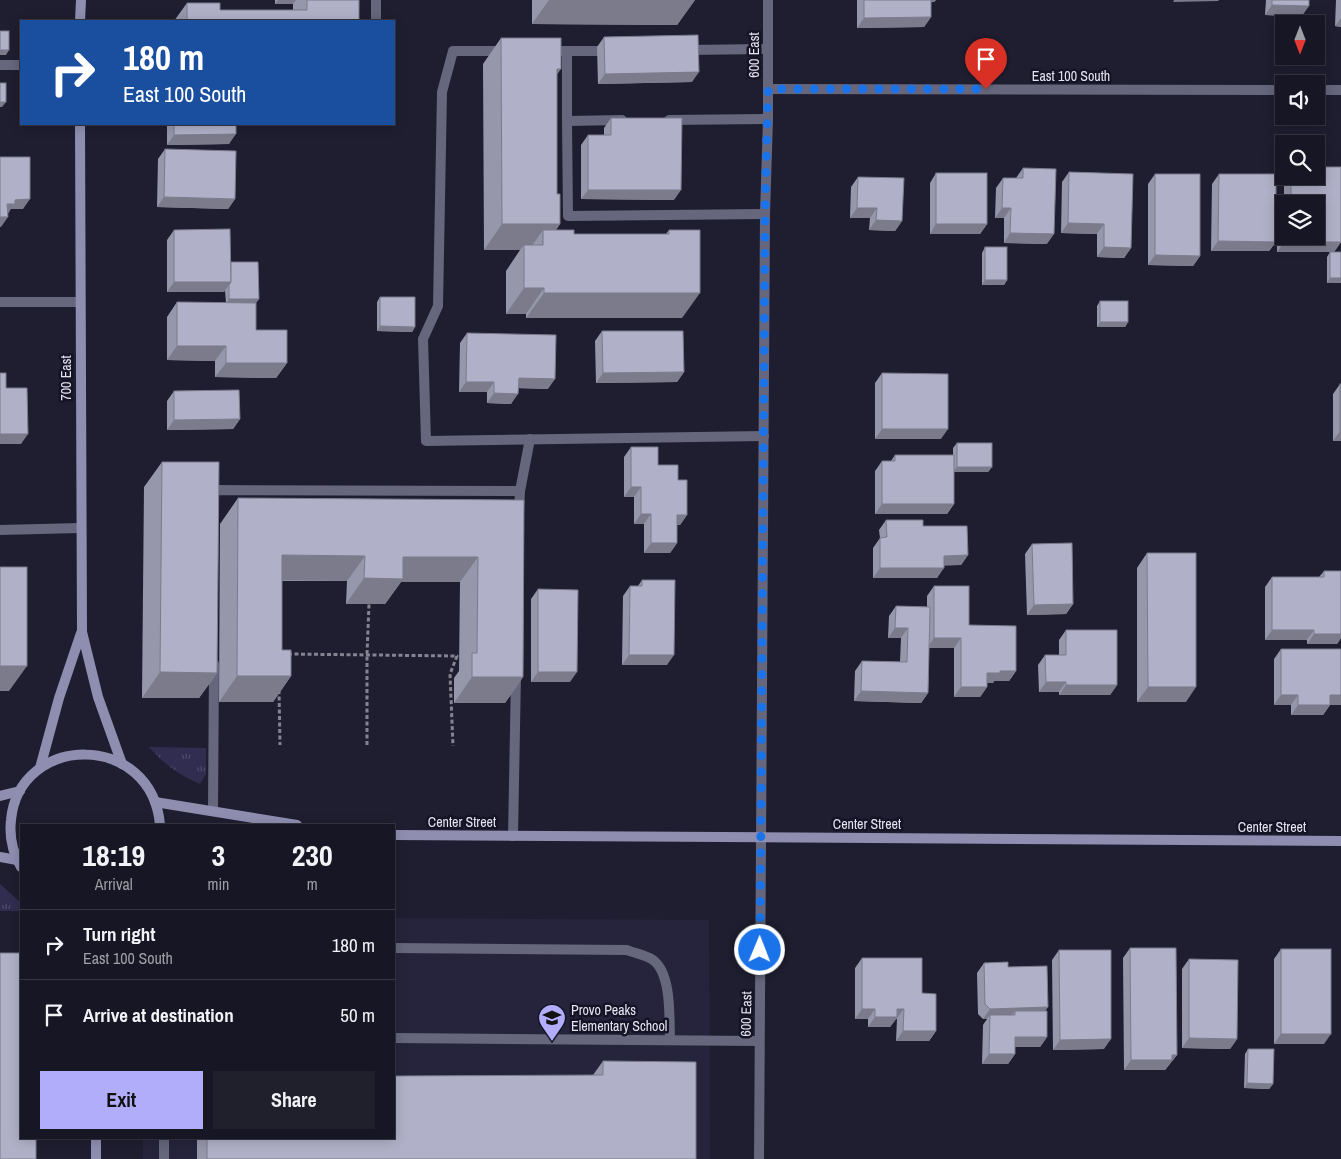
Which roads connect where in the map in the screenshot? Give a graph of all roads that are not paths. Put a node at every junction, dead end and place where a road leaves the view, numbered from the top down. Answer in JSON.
{"nodes":[{"id":1,"x":81,"y":0,"type":"edge"},
{"id":2,"x":376,"y":0,"type":"edge"},
{"id":3,"x":768,"y":0,"type":"edge"},
{"id":4,"x":80,"y":20,"type":"edge"},
{"id":5,"x":376,"y":20,"type":"edge"},
{"id":6,"x":768,"y":49,"type":"junction"},
{"id":7,"x":624,"y":50,"type":"edge"},
{"id":8,"x":680,"y":50,"type":"edge"},
{"id":9,"x":520,"y":51,"type":"edge"},
{"id":10,"x":538,"y":51,"type":"edge"},
{"id":11,"x":567,"y":51,"type":"junction"},
{"id":12,"x":0,"y":65,"type":"edge"},
{"id":13,"x":20,"y":65,"type":"edge"},
{"id":14,"x":768,"y":89,"type":"junction"},
{"id":15,"x":1275,"y":90,"type":"edge"},
{"id":16,"x":1325,"y":90,"type":"edge"},
{"id":17,"x":1341,"y":90,"type":"edge"},
{"id":18,"x":768,"y":119,"type":"junction"},
{"id":19,"x":633,"y":120,"type":"edge"},
{"id":20,"x":662,"y":120,"type":"edge"},
{"id":21,"x":567,"y":121,"type":"junction"},
{"id":22,"x":80,"y":125,"type":"edge"},
{"id":23,"x":765,"y":214,"type":"junction"},
{"id":24,"x":0,"y":302,"type":"edge"},
{"id":25,"x":80,"y":302,"type":"junction"},
{"id":26,"x":764,"y":436,"type":"junction"},
{"id":27,"x":530,"y":439,"type":"junction"},
{"id":28,"x":520,"y":491,"type":"junction"},
{"id":29,"x":213,"y":510,"type":"edge"},
{"id":30,"x":519,"y":520,"type":"edge"},
{"id":31,"x":80,"y":528,"type":"junction"},
{"id":32,"x":0,"y":530,"type":"edge"},
{"id":33,"x":82,"y":632,"type":"junction"},
{"id":34,"x":214,"y":657,"type":"edge"},
{"id":35,"x":516,"y":668,"type":"edge"},
{"id":36,"x":122,"y":764,"type":"junction"},
{"id":37,"x":40,"y":768,"type":"junction"},
{"id":38,"x":20,"y":791,"type":"junction"},
{"id":39,"x":0,"y":796,"type":"edge"},
{"id":40,"x":155,"y":802,"type":"junction"},
{"id":41,"x":213,"y":811,"type":"junction"},
{"id":42,"x":160,"y":824,"type":"edge"},
{"id":43,"x":291,"y":824,"type":"edge"},
{"id":44,"x":395,"y":835,"type":"edge"},
{"id":45,"x":513,"y":836,"type":"junction"},
{"id":46,"x":760,"y":837,"type":"junction"},
{"id":47,"x":1341,"y":841,"type":"edge"},
{"id":48,"x":0,"y":857,"type":"edge"},
{"id":49,"x":19,"y":864,"type":"edge"},
{"id":50,"x":395,"y":948,"type":"edge"},
{"id":51,"x":395,"y":1038,"type":"edge"},
{"id":52,"x":670,"y":1040,"type":"junction"},
{"id":53,"x":759,"y":1041,"type":"junction"},
{"id":54,"x":96,"y":1139,"type":"edge"},
{"id":55,"x":164,"y":1139,"type":"edge"},
{"id":56,"x":96,"y":1159,"type":"edge"},
{"id":57,"x":164,"y":1159,"type":"edge"},
{"id":58,"x":758,"y":1159,"type":"edge"}],
"edges":[{"from":1,"to":4,"type":"street"},
{"from":2,"to":5,"type":"street"},
{"from":3,"to":6,"type":"street","name":"600 East"},
{"from":6,"to":8,"type":"street"},
{"from":6,"to":14,"type":"street","name":"600 East"},
{"from":7,"to":11,"type":"street"},
{"from":9,"to":27,"type":"street"},
{"from":10,"to":11,"type":"street"},
{"from":11,"to":21,"type":"street"},
{"from":12,"to":13,"type":"street"},
{"from":14,"to":15,"type":"street","name":"East 100 South"},
{"from":14,"to":18,"type":"street","name":"600 East"},
{"from":16,"to":17,"type":"street"},
{"from":18,"to":20,"type":"street"},
{"from":18,"to":23,"type":"street","name":"600 East"},
{"from":19,"to":21,"type":"street"},
{"from":21,"to":23,"type":"street"},
{"from":22,"to":25,"type":"street","name":"700 East"},
{"from":23,"to":26,"type":"street","name":"600 East"},
{"from":24,"to":25,"type":"street"},
{"from":25,"to":31,"type":"street","name":"700 East"},
{"from":26,"to":27,"type":"street"},
{"from":26,"to":46,"type":"street","name":"600 East"},
{"from":27,"to":28,"type":"street"},
{"from":28,"to":29,"type":"street"},
{"from":28,"to":30,"type":"street"},
{"from":31,"to":32,"type":"street"},
{"from":31,"to":33,"type":"street","name":"700 East"},
{"from":33,"to":36,"type":"street","name":"700 East"},
{"from":33,"to":37,"type":"street","name":"700 East"},
{"from":34,"to":41,"type":"street"},
{"from":35,"to":45,"type":"street"},
{"from":36,"to":37,"type":"street"},
{"from":36,"to":40,"type":"street"},
{"from":37,"to":38,"type":"street"},
{"from":38,"to":39,"type":"street"},
{"from":38,"to":49,"type":"street"},
{"from":40,"to":41,"type":"street"},
{"from":40,"to":42,"type":"street"},
{"from":41,"to":43,"type":"street"},
{"from":44,"to":45,"type":"street","name":"Center Street"},
{"from":45,"to":46,"type":"street","name":"Center Street"},
{"from":46,"to":47,"type":"street","name":"Center Street"},
{"from":46,"to":53,"type":"street","name":"600 East"},
{"from":48,"to":49,"type":"street"},
{"from":50,"to":52,"type":"street"},
{"from":51,"to":52,"type":"street"},
{"from":52,"to":53,"type":"street"},
{"from":53,"to":58,"type":"street","name":"600 East"},
{"from":54,"to":56,"type":"street"},
{"from":55,"to":57,"type":"street"}]}
